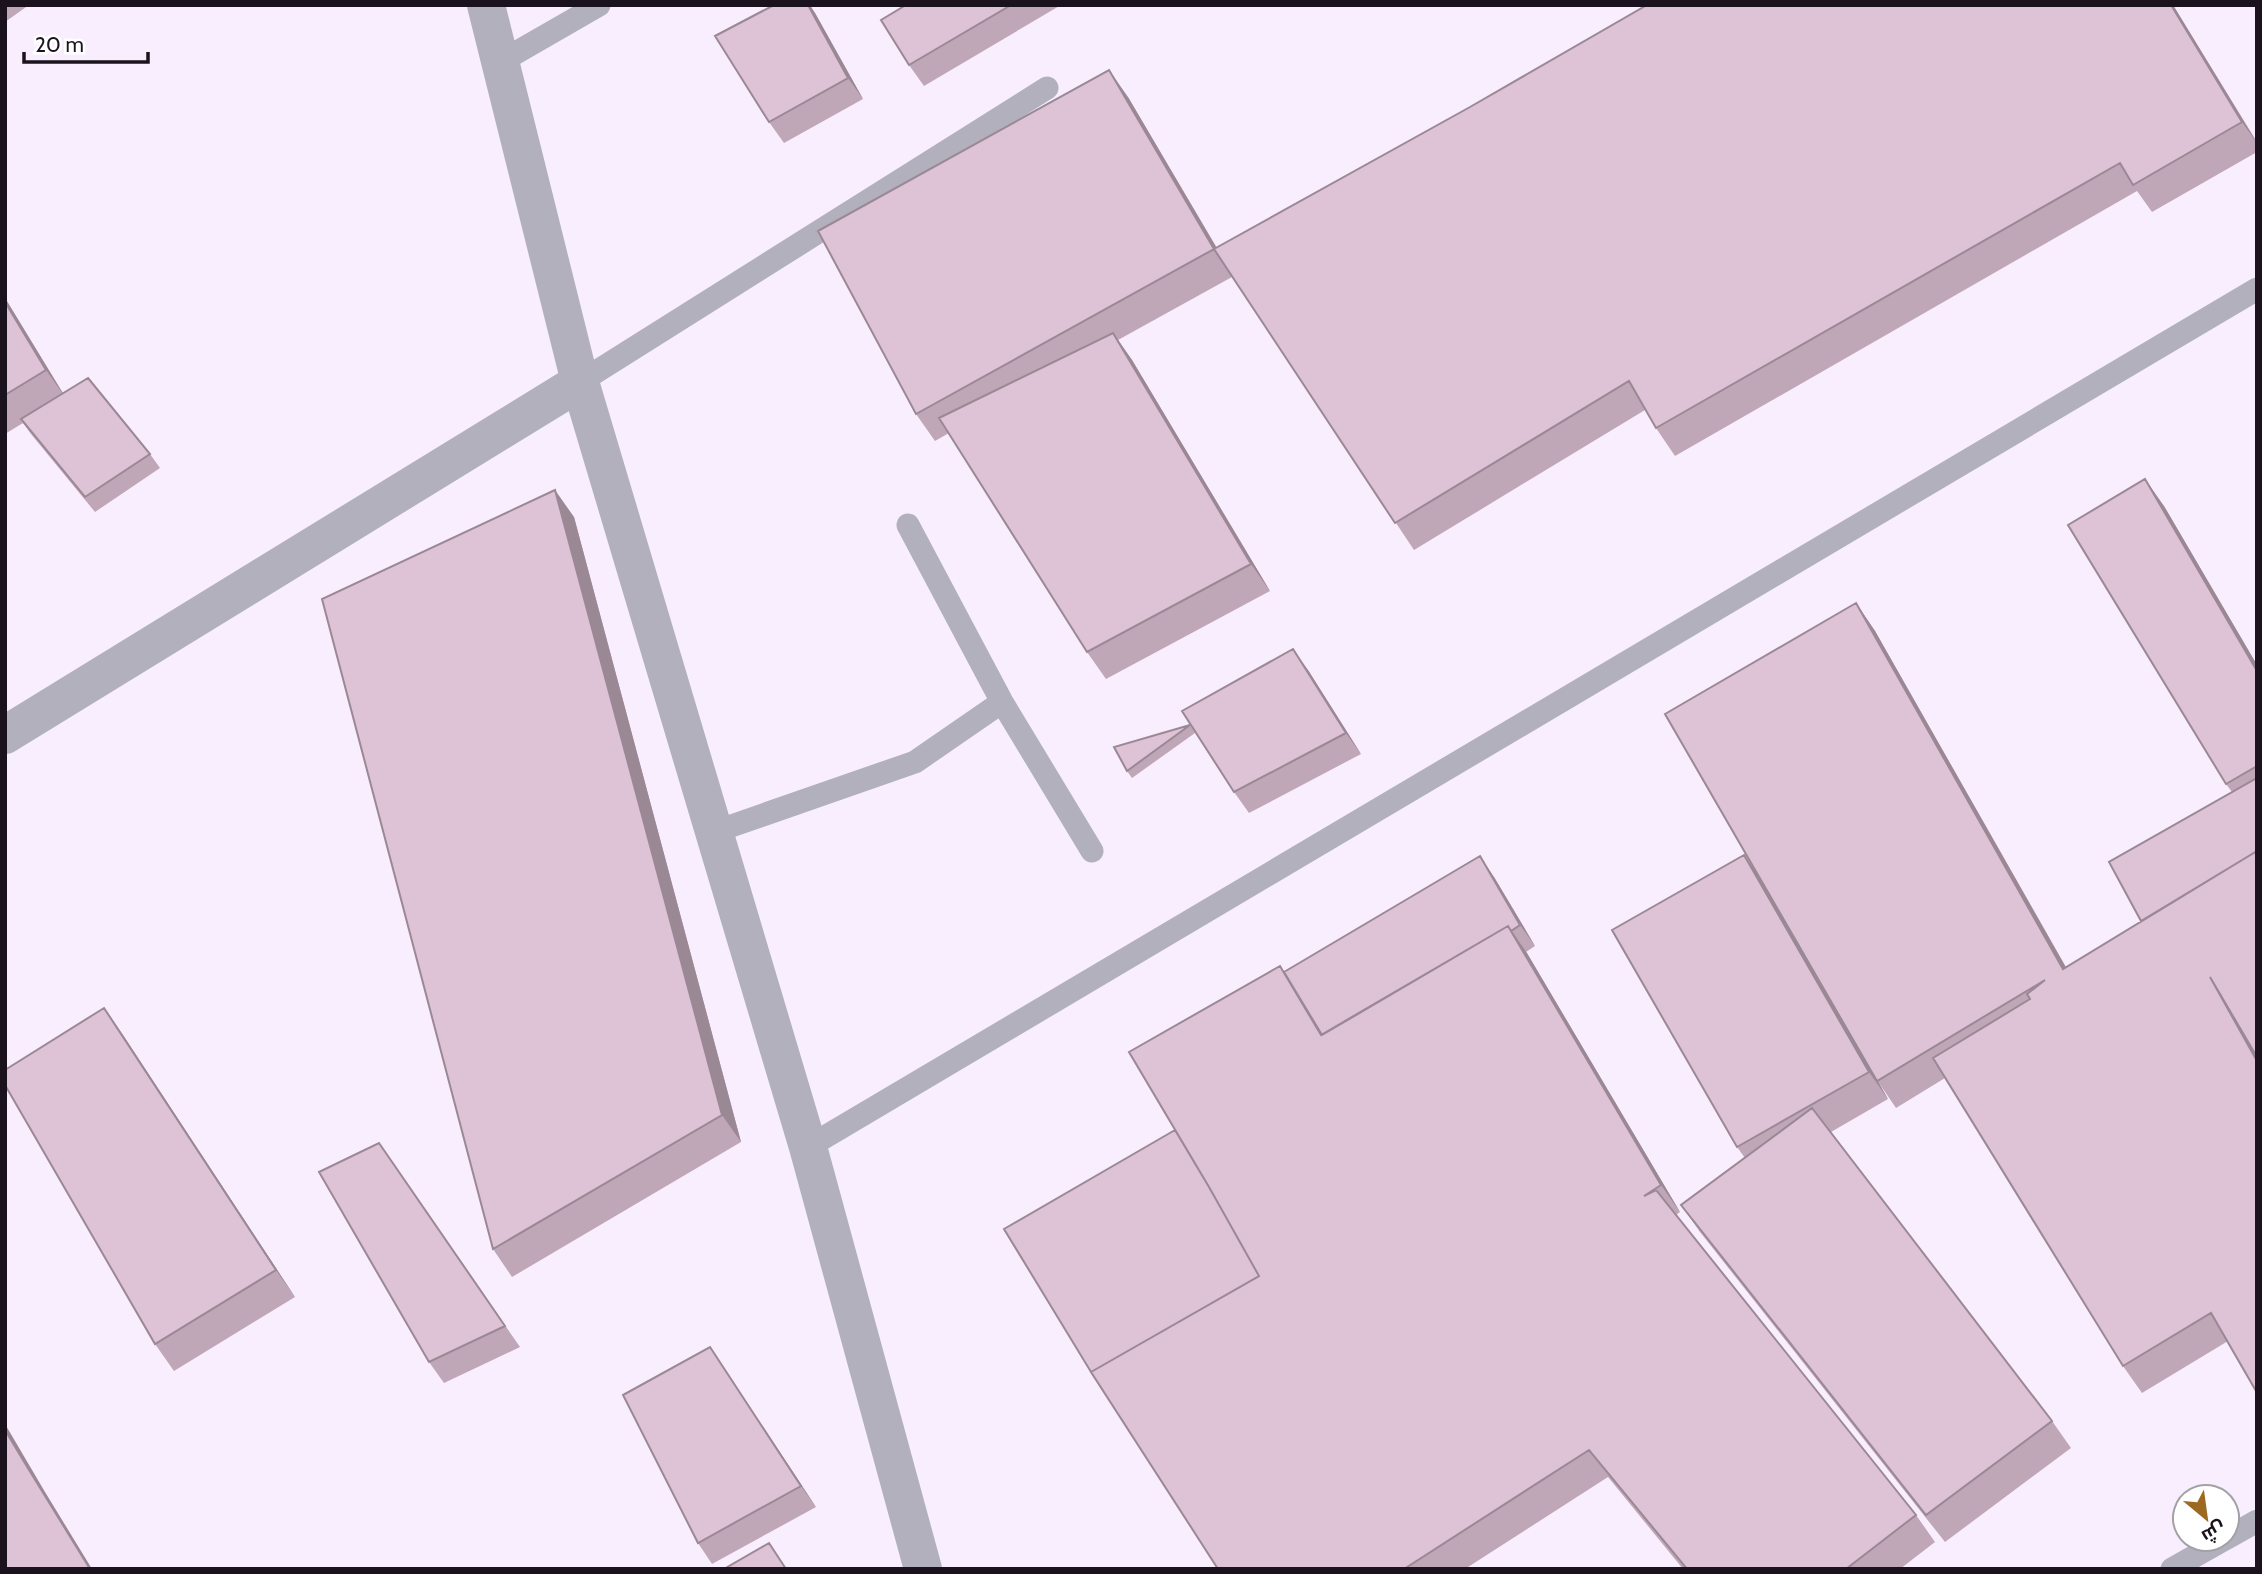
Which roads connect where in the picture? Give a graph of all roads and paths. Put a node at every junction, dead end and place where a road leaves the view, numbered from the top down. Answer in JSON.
{"nodes":[{"id":1,"x":486,"y":5,"type":"edge"},
{"id":2,"x":599,"y":5,"type":"edge"},
{"id":3,"x":500,"y":62,"type":"junction"},
{"id":4,"x":1047,"y":88,"type":"dead end"},
{"id":5,"x":2257,"y":289,"type":"edge"},
{"id":6,"x":580,"y":382,"type":"junction"},
{"id":7,"x":908,"y":526,"type":"dead end"},
{"id":8,"x":1002,"y":702,"type":"junction"},
{"id":9,"x":5,"y":735,"type":"edge"},
{"id":10,"x":714,"y":832,"type":"junction"},
{"id":11,"x":1092,"y":851,"type":"dead end"},
{"id":12,"x":808,"y":1147,"type":"junction"},
{"id":13,"x":2257,"y":1521,"type":"edge"},
{"id":14,"x":2241,"y":1530,"type":"edge"},
{"id":15,"x":2200,"y":1553,"type":"edge"},
{"id":16,"x":923,"y":1569,"type":"edge"},
{"id":17,"x":2172,"y":1569,"type":"edge"}],
"edges":[{"from":1,"to":3,"type":"street"},
{"from":2,"to":3,"type":"lane"},
{"from":3,"to":6,"type":"street"},
{"from":4,"to":6,"type":"lane"},
{"from":5,"to":12,"type":"lane"},
{"from":6,"to":9,"type":"street"},
{"from":6,"to":10,"type":"street"},
{"from":7,"to":8,"type":"lane"},
{"from":8,"to":10,"type":"lane"},
{"from":8,"to":11,"type":"lane"},
{"from":10,"to":12,"type":"street"},
{"from":12,"to":16,"type":"street"},
{"from":13,"to":14,"type":"lane"},
{"from":15,"to":17,"type":"lane"}]}
